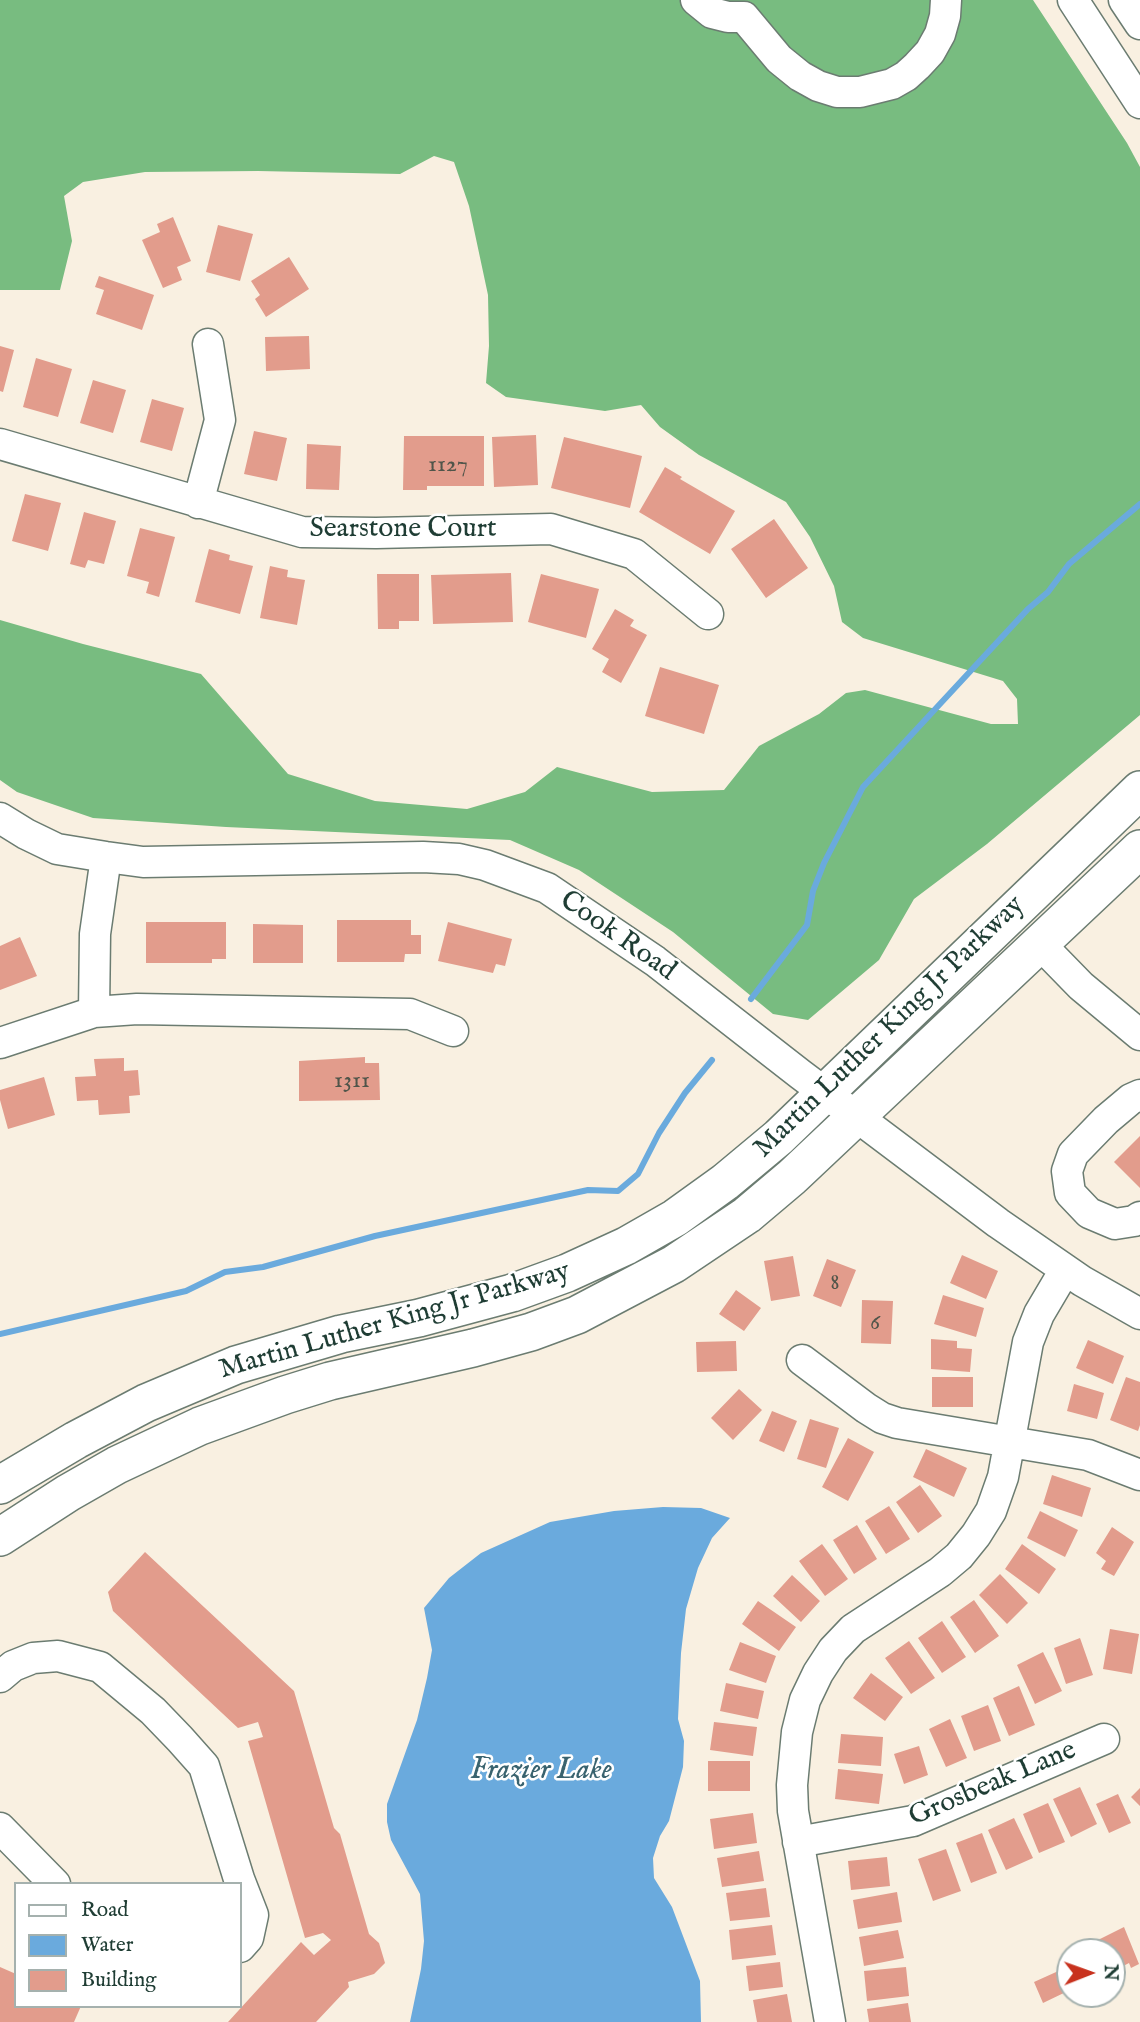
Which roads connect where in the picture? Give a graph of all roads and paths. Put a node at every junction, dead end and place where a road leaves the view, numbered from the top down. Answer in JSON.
{"nodes":[{"id":1,"x":696,"y":0,"type":"edge"},
{"id":2,"x":946,"y":0,"type":"edge"},
{"id":3,"x":1073,"y":0,"type":"edge"},
{"id":4,"x":1124,"y":0,"type":"edge"},
{"id":5,"x":750,"y":8,"type":"edge"},
{"id":6,"x":1140,"y":24,"type":"edge"},
{"id":7,"x":1140,"y":103,"type":"edge"},
{"id":8,"x":208,"y":344,"type":"dead end"},
{"id":9,"x":0,"y":444,"type":"edge"},
{"id":10,"x":198,"y":503,"type":"junction"},
{"id":11,"x":708,"y":614,"type":"dead end"},
{"id":12,"x":1140,"y":790,"type":"edge"},
{"id":13,"x":0,"y":818,"type":"edge"},
{"id":14,"x":1140,"y":849,"type":"edge"},
{"id":15,"x":106,"y":857,"type":"junction"},
{"id":16,"x":1040,"y":944,"type":"junction"},
{"id":17,"x":94,"y":1012,"type":"junction"},
{"id":18,"x":453,"y":1031,"type":"dead end"},
{"id":19,"x":1140,"y":1035,"type":"edge"},
{"id":20,"x":0,"y":1043,"type":"edge"},
{"id":21,"x":824,"y":1093,"type":"junction"},
{"id":22,"x":1140,"y":1096,"type":"edge"},
{"id":23,"x":856,"y":1117,"type":"junction"},
{"id":24,"x":1140,"y":1217,"type":"edge"},
{"id":25,"x":1065,"y":1270,"type":"junction"},
{"id":26,"x":1134,"y":1301,"type":"edge"},
{"id":27,"x":803,"y":1360,"type":"dead end"},
{"id":28,"x":1010,"y":1442,"type":"junction"},
{"id":29,"x":1140,"y":1475,"type":"edge"},
{"id":30,"x":0,"y":1485,"type":"edge"},
{"id":31,"x":0,"y":1537,"type":"edge"},
{"id":32,"x":0,"y":1676,"type":"edge"},
{"id":33,"x":1104,"y":1739,"type":"dead end"},
{"id":34,"x":0,"y":1828,"type":"edge"},
{"id":35,"x":798,"y":1842,"type":"junction"},
{"id":36,"x":53,"y":1882,"type":"edge"},
{"id":37,"x":240,"y":1882,"type":"edge"},
{"id":38,"x":242,"y":1887,"type":"edge"},
{"id":39,"x":242,"y":1945,"type":"edge"},
{"id":40,"x":830,"y":2022,"type":"edge"}],
"edges":[{"from":1,"to":5,"type":"street"},
{"from":2,"to":5,"type":"street"},
{"from":3,"to":7,"type":"street"},
{"from":4,"to":6,"type":"street"},
{"from":8,"to":10,"type":"street"},
{"from":9,"to":10,"type":"street","name":"Searstone Court"},
{"from":10,"to":11,"type":"street","name":"Searstone Court"},
{"from":12,"to":21,"type":"main road","name":"Martin Luther King Jr Parkway"},
{"from":13,"to":15,"type":"street","name":"Cook Road"},
{"from":14,"to":16,"type":"main road","name":"Martin Luther King Jr Parkway"},
{"from":15,"to":17,"type":"street"},
{"from":15,"to":21,"type":"street","name":"Cook Road"},
{"from":16,"to":19,"type":"street"},
{"from":16,"to":23,"type":"main road","name":"Martin Luther King Jr Parkway"},
{"from":17,"to":18,"type":"street"},
{"from":17,"to":20,"type":"street"},
{"from":21,"to":23,"type":"street","name":"Cook Road"},
{"from":21,"to":30,"type":"main road","name":"Martin Luther King Jr Parkway"},
{"from":22,"to":24,"type":"street"},
{"from":23,"to":25,"type":"street","name":"Cook Road"},
{"from":23,"to":31,"type":"main road","name":"Martin Luther King Jr Parkway"},
{"from":25,"to":26,"type":"street","name":"Cook Road"},
{"from":25,"to":28,"type":"street"},
{"from":27,"to":28,"type":"street"},
{"from":28,"to":29,"type":"street"},
{"from":28,"to":35,"type":"street"},
{"from":32,"to":37,"type":"street"},
{"from":33,"to":35,"type":"street","name":"Grosbeak Lane"},
{"from":34,"to":36,"type":"street"},
{"from":35,"to":40,"type":"street"},
{"from":38,"to":39,"type":"street"}]}
